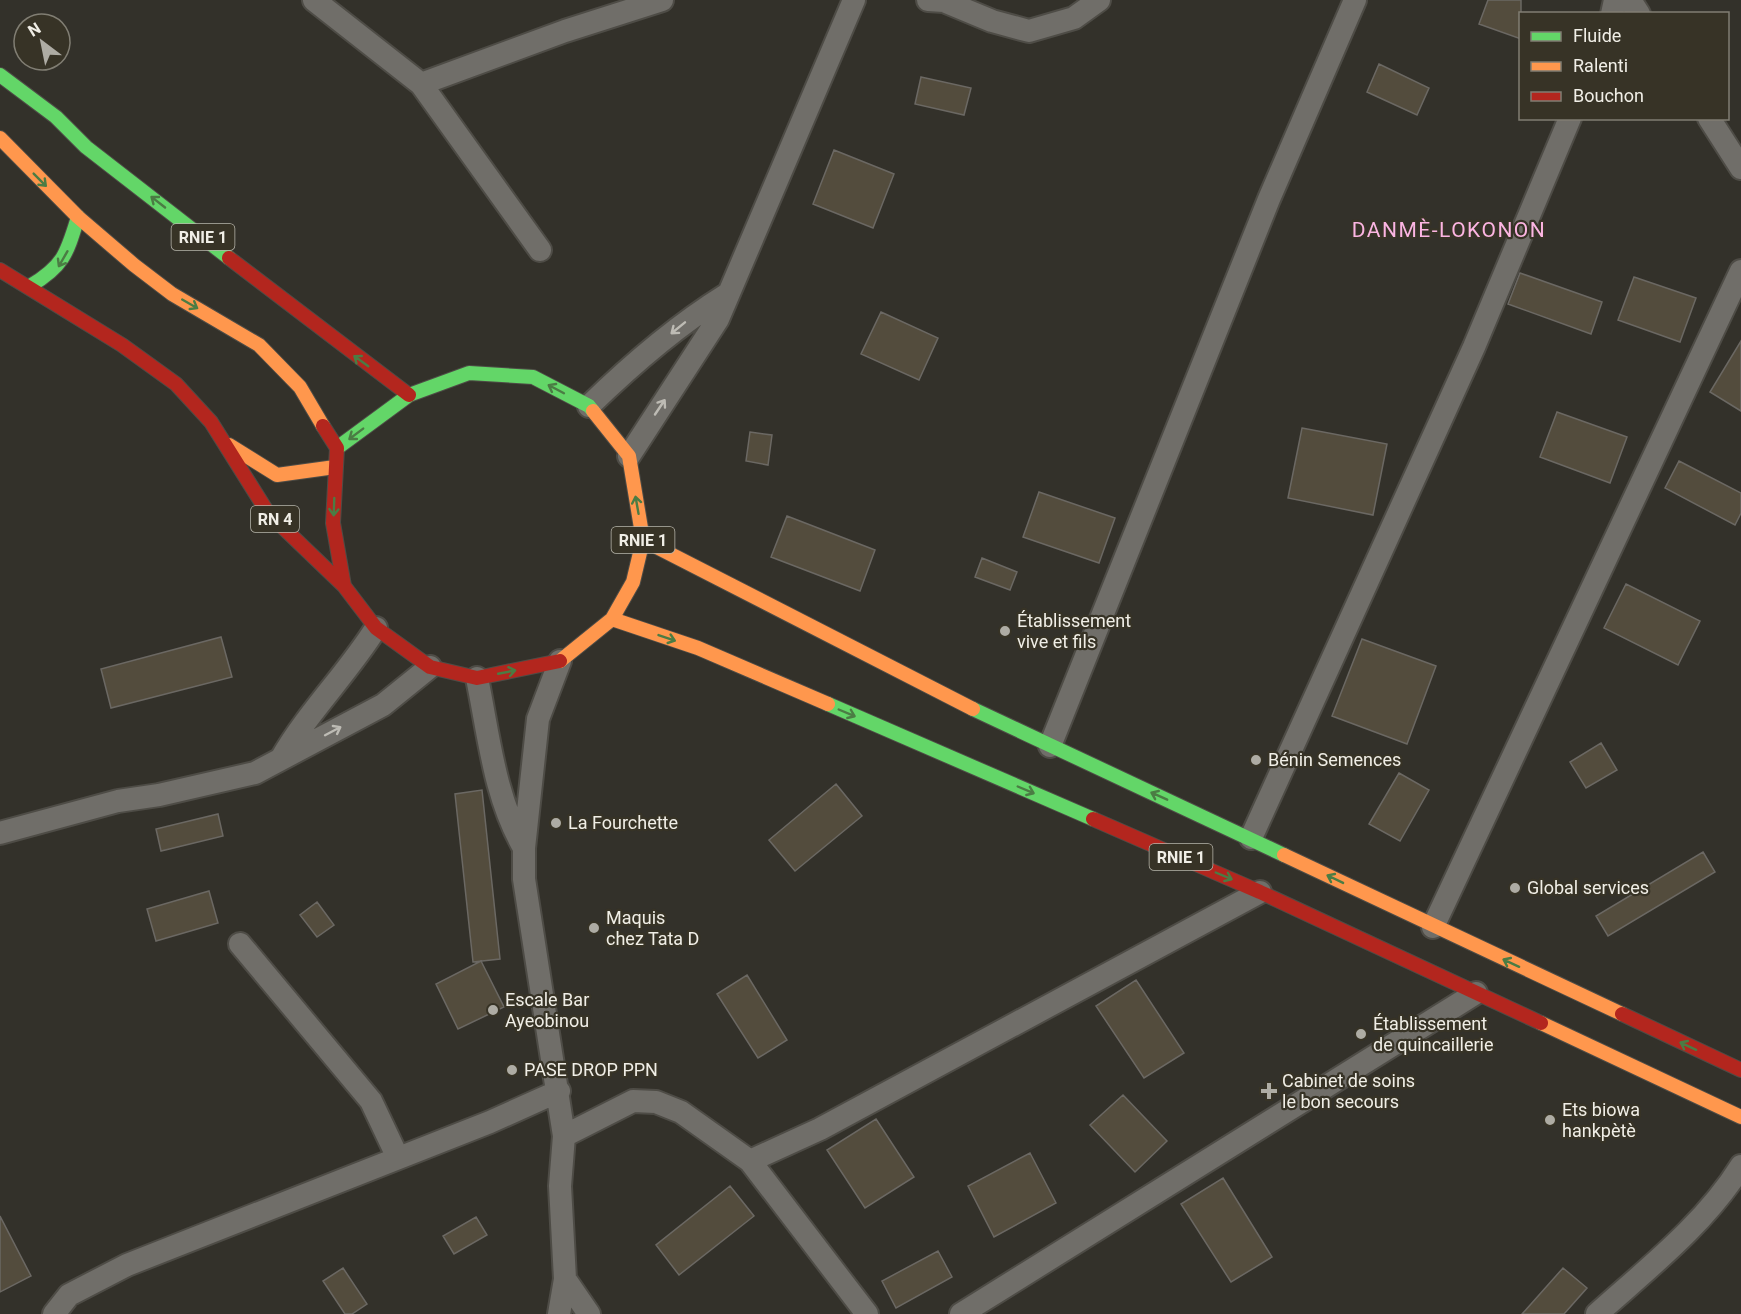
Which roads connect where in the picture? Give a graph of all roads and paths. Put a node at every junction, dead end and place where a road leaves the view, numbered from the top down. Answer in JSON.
{"nodes":[{"id":1,"x":314,"y":0,"type":"edge"},
{"id":2,"x":662,"y":0,"type":"edge"},
{"id":3,"x":854,"y":0,"type":"edge"},
{"id":4,"x":928,"y":0,"type":"edge"},
{"id":5,"x":1099,"y":0,"type":"edge"},
{"id":6,"x":1355,"y":0,"type":"edge"},
{"id":7,"x":0,"y":75,"type":"edge"},
{"id":8,"x":421,"y":84,"type":"junction"},
{"id":9,"x":1569,"y":120,"type":"edge"},
{"id":10,"x":1709,"y":120,"type":"edge"},
{"id":11,"x":0,"y":138,"type":"edge"},
{"id":12,"x":1741,"y":168,"type":"edge"},
{"id":13,"x":78,"y":217,"type":"junction"},
{"id":14,"x":540,"y":250,"type":"dead end"},
{"id":15,"x":0,"y":270,"type":"edge"},
{"id":16,"x":1741,"y":271,"type":"edge"},
{"id":17,"x":30,"y":286,"type":"junction"},
{"id":18,"x":726,"y":295,"type":"junction"},
{"id":19,"x":409,"y":395,"type":"junction"},
{"id":20,"x":589,"y":406,"type":"junction"},
{"id":21,"x":221,"y":440,"type":"junction"},
{"id":22,"x":337,"y":448,"type":"junction"},
{"id":23,"x":628,"y":456,"type":"junction"},
{"id":24,"x":335,"y":467,"type":"junction"},
{"id":25,"x":644,"y":540,"type":"junction"},
{"id":26,"x":344,"y":586,"type":"junction"},
{"id":27,"x":612,"y":619,"type":"junction"},
{"id":28,"x":376,"y":628,"type":"junction"},
{"id":29,"x":560,"y":661,"type":"junction"},
{"id":30,"x":430,"y":667,"type":"junction"},
{"id":31,"x":477,"y":678,"type":"junction"},
{"id":32,"x":1050,"y":746,"type":"junction"},
{"id":33,"x":281,"y":759,"type":"junction"},
{"id":34,"x":0,"y":833,"type":"edge"},
{"id":35,"x":1251,"y":838,"type":"junction"},
{"id":36,"x":524,"y":848,"type":"junction"},
{"id":37,"x":1260,"y":892,"type":"junction"},
{"id":38,"x":1433,"y":927,"type":"junction"},
{"id":39,"x":240,"y":944,"type":"dead end"},
{"id":40,"x":1476,"y":993,"type":"junction"},
{"id":41,"x":1741,"y":1070,"type":"edge"},
{"id":42,"x":559,"y":1091,"type":"junction"},
{"id":43,"x":1741,"y":1117,"type":"edge"},
{"id":44,"x":564,"y":1136,"type":"junction"},
{"id":45,"x":398,"y":1158,"type":"junction"},
{"id":46,"x":750,"y":1161,"type":"junction"},
{"id":47,"x":1741,"y":1166,"type":"edge"},
{"id":48,"x":565,"y":1280,"type":"junction"},
{"id":49,"x":54,"y":1314,"type":"edge"},
{"id":50,"x":559,"y":1314,"type":"edge"},
{"id":51,"x":589,"y":1314,"type":"edge"},
{"id":52,"x":867,"y":1314,"type":"edge"},
{"id":53,"x":961,"y":1314,"type":"edge"},
{"id":54,"x":1596,"y":1314,"type":"edge"}],
"edges":[{"from":1,"to":8,"type":"street"},
{"from":2,"to":8,"type":"street"},
{"from":3,"to":18,"type":"street"},
{"from":4,"to":5,"type":"street"},
{"from":6,"to":32,"type":"street"},
{"from":19,"to":7,"type":"main road","number":"RNIE 1","one_way":true},
{"from":8,"to":14,"type":"street"},
{"from":9,"to":35,"type":"street"},
{"from":10,"to":12,"type":"street"},
{"from":11,"to":13,"type":"main road","one_way":true},
{"from":13,"to":17,"type":"main road","one_way":true},
{"from":13,"to":22,"type":"main road","one_way":true},
{"from":15,"to":17,"type":"main road","number":"RN 4"},
{"from":16,"to":38,"type":"street"},
{"from":17,"to":21,"type":"main road","number":"RN 4"},
{"from":18,"to":20,"type":"street","one_way":true},
{"from":23,"to":18,"type":"street","one_way":true},
{"from":20,"to":19,"type":"main road","number":"RNIE 1","one_way":true},
{"from":19,"to":22,"type":"main road","number":"RNIE 1","one_way":true},
{"from":20,"to":23,"type":"main road","number":"RNIE 1"},
{"from":21,"to":24,"type":"main road","number":"RN 4"},
{"from":21,"to":26,"type":"main road","number":"RN 4"},
{"from":22,"to":24,"type":"main road","number":"RNIE 1"},
{"from":25,"to":23,"type":"main road","number":"RNIE 1","one_way":true},
{"from":24,"to":26,"type":"main road","number":"RNIE 1","one_way":true},
{"from":25,"to":27,"type":"main road","number":"RNIE 1"},
{"from":25,"to":32,"type":"main road","number":"RNIE 1"},
{"from":26,"to":28,"type":"main road","number":"RNIE 1"},
{"from":27,"to":29,"type":"main road","number":"RNIE 1"},
{"from":27,"to":37,"type":"main road","number":"RNIE 1","one_way":true},
{"from":28,"to":30,"type":"main road","number":"RNIE 1"},
{"from":28,"to":33,"type":"street"},
{"from":31,"to":29,"type":"main road","number":"RNIE 1","one_way":true},
{"from":29,"to":36,"type":"street"},
{"from":30,"to":31,"type":"main road","number":"RNIE 1"},
{"from":33,"to":30,"type":"street","one_way":true},
{"from":31,"to":36,"type":"street"},
{"from":35,"to":32,"type":"main road","number":"RNIE 1","one_way":true},
{"from":33,"to":34,"type":"street"},
{"from":38,"to":35,"type":"main road","number":"RNIE 1","one_way":true},
{"from":36,"to":42,"type":"street"},
{"from":37,"to":40,"type":"main road","number":"RNIE 1"},
{"from":37,"to":46,"type":"street"},
{"from":41,"to":38,"type":"main road","number":"RNIE 1","one_way":true},
{"from":39,"to":45,"type":"street"},
{"from":40,"to":43,"type":"main road","number":"RNIE 1"},
{"from":40,"to":53,"type":"street"},
{"from":42,"to":44,"type":"street"},
{"from":42,"to":45,"type":"street"},
{"from":44,"to":46,"type":"street"},
{"from":44,"to":48,"type":"street"},
{"from":45,"to":49,"type":"street"},
{"from":46,"to":52,"type":"street"},
{"from":47,"to":54,"type":"street"},
{"from":48,"to":50,"type":"street"},
{"from":48,"to":51,"type":"street"}]}
